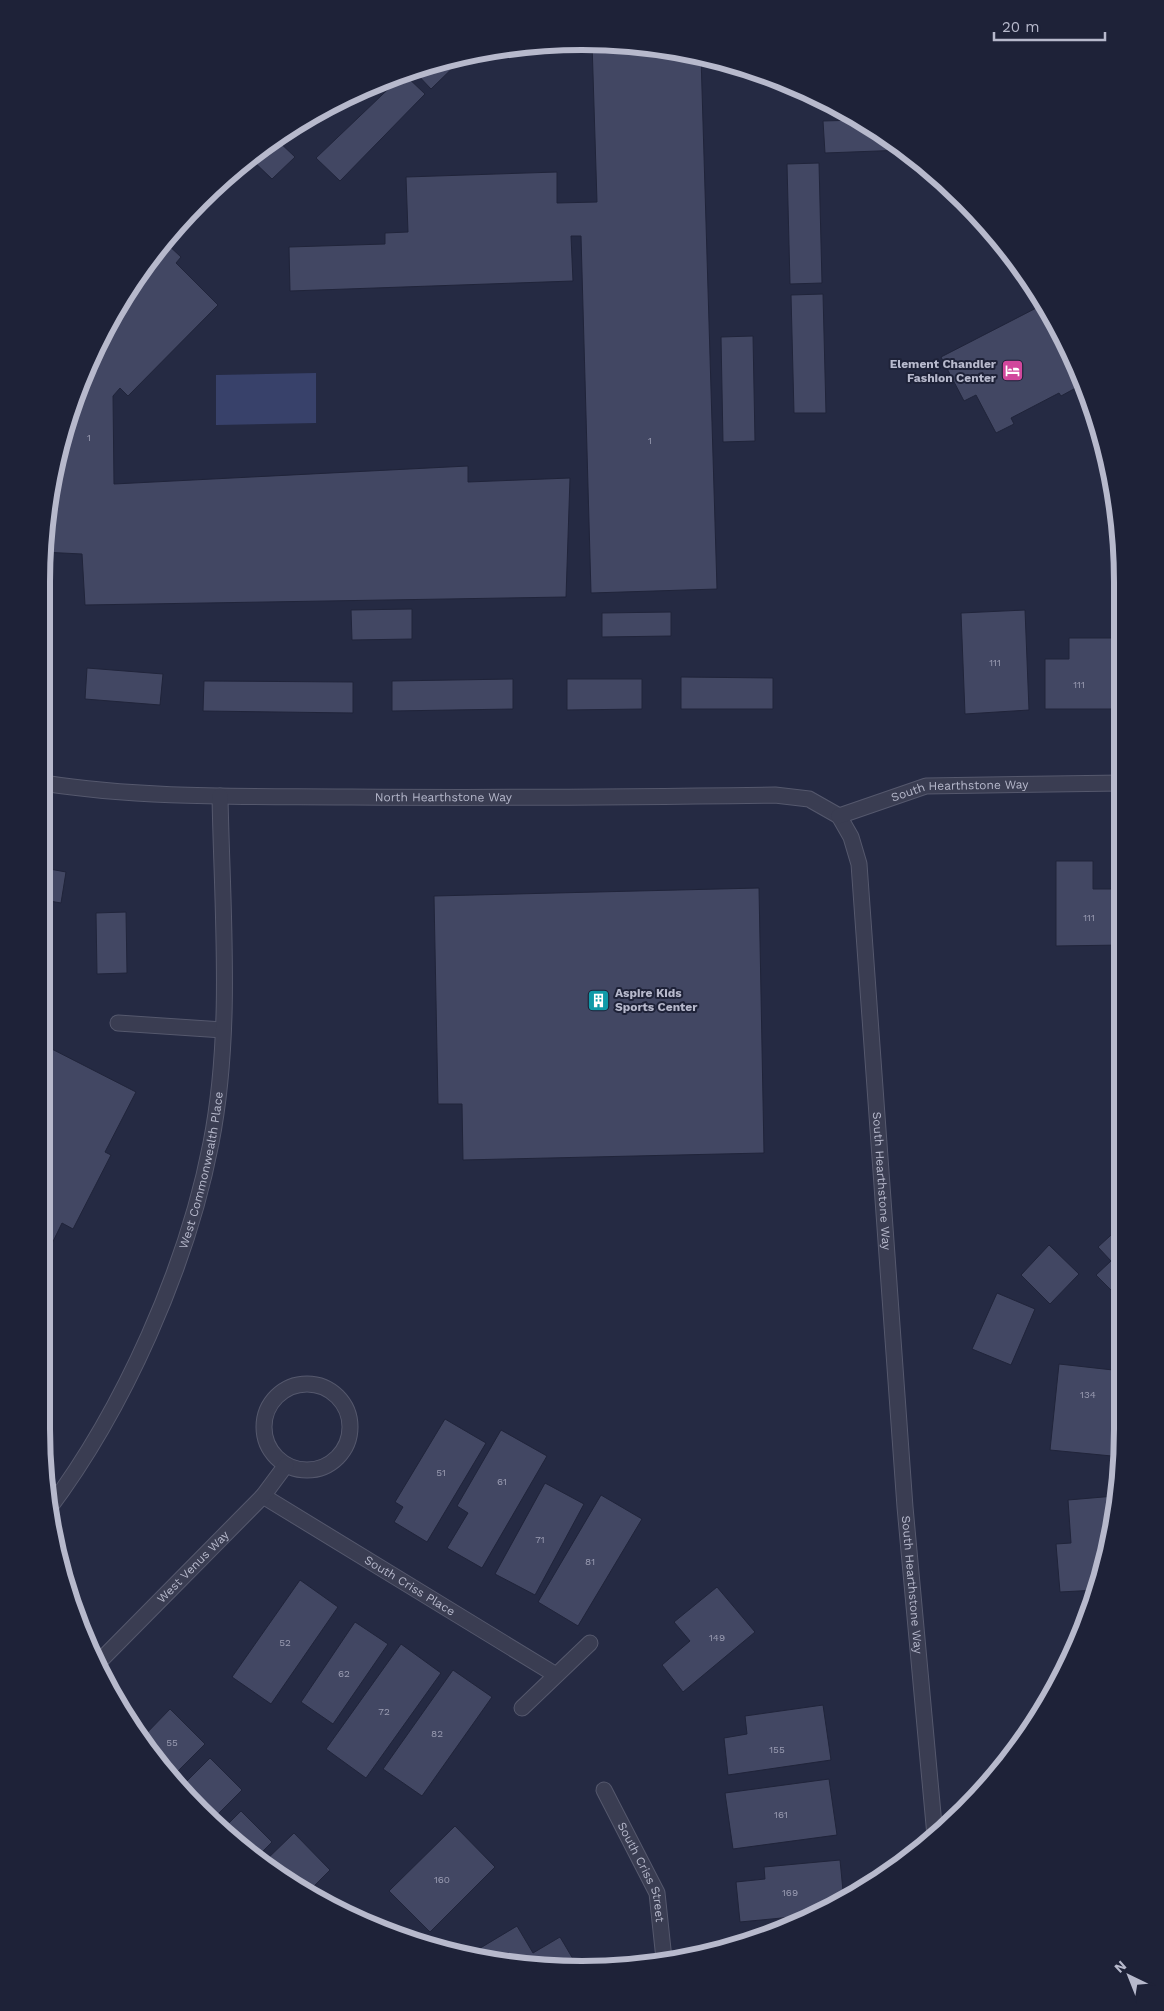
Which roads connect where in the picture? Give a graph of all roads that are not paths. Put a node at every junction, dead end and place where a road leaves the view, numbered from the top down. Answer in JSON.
{"nodes":[{"id":1,"x":1114,"y":783,"type":"edge"},
{"id":2,"x":50,"y":784,"type":"edge"},
{"id":3,"x":220,"y":796,"type":"junction"},
{"id":4,"x":839,"y":816,"type":"junction"},
{"id":5,"x":118,"y":1023,"type":"dead end"},
{"id":6,"x":223,"y":1030,"type":"junction"},
{"id":7,"x":286,"y":1465,"type":"junction"},
{"id":8,"x":264,"y":1496,"type":"junction"},
{"id":9,"x":55,"y":1499,"type":"edge"},
{"id":10,"x":590,"y":1643,"type":"dead end"},
{"id":11,"x":102,"y":1659,"type":"edge"},
{"id":12,"x":556,"y":1675,"type":"junction"},
{"id":13,"x":522,"y":1708,"type":"dead end"},
{"id":14,"x":604,"y":1790,"type":"dead end"},
{"id":15,"x":934,"y":1828,"type":"edge"},
{"id":16,"x":663,"y":1954,"type":"edge"}],
"edges":[{"from":1,"to":4,"type":"street","name":"South Hearthstone Way"},
{"from":2,"to":3,"type":"street","name":"North Hearthstone Way"},
{"from":3,"to":4,"type":"street","name":"North Hearthstone Way"},
{"from":3,"to":6,"type":"street","name":"West Commonwealth Place"},
{"from":4,"to":15,"type":"street","name":"South Hearthstone Way"},
{"from":5,"to":6,"type":"street"},
{"from":6,"to":9,"type":"street","name":"West Commonwealth Place"},
{"from":7,"to":7,"type":"street"},
{"from":7,"to":8,"type":"street","name":"West Venus Way"},
{"from":8,"to":11,"type":"street","name":"West Venus Way"},
{"from":8,"to":12,"type":"street","name":"South Criss Place"},
{"from":10,"to":12,"type":"street"},
{"from":12,"to":13,"type":"street"},
{"from":14,"to":16,"type":"street","name":"South Criss Street"}]}
